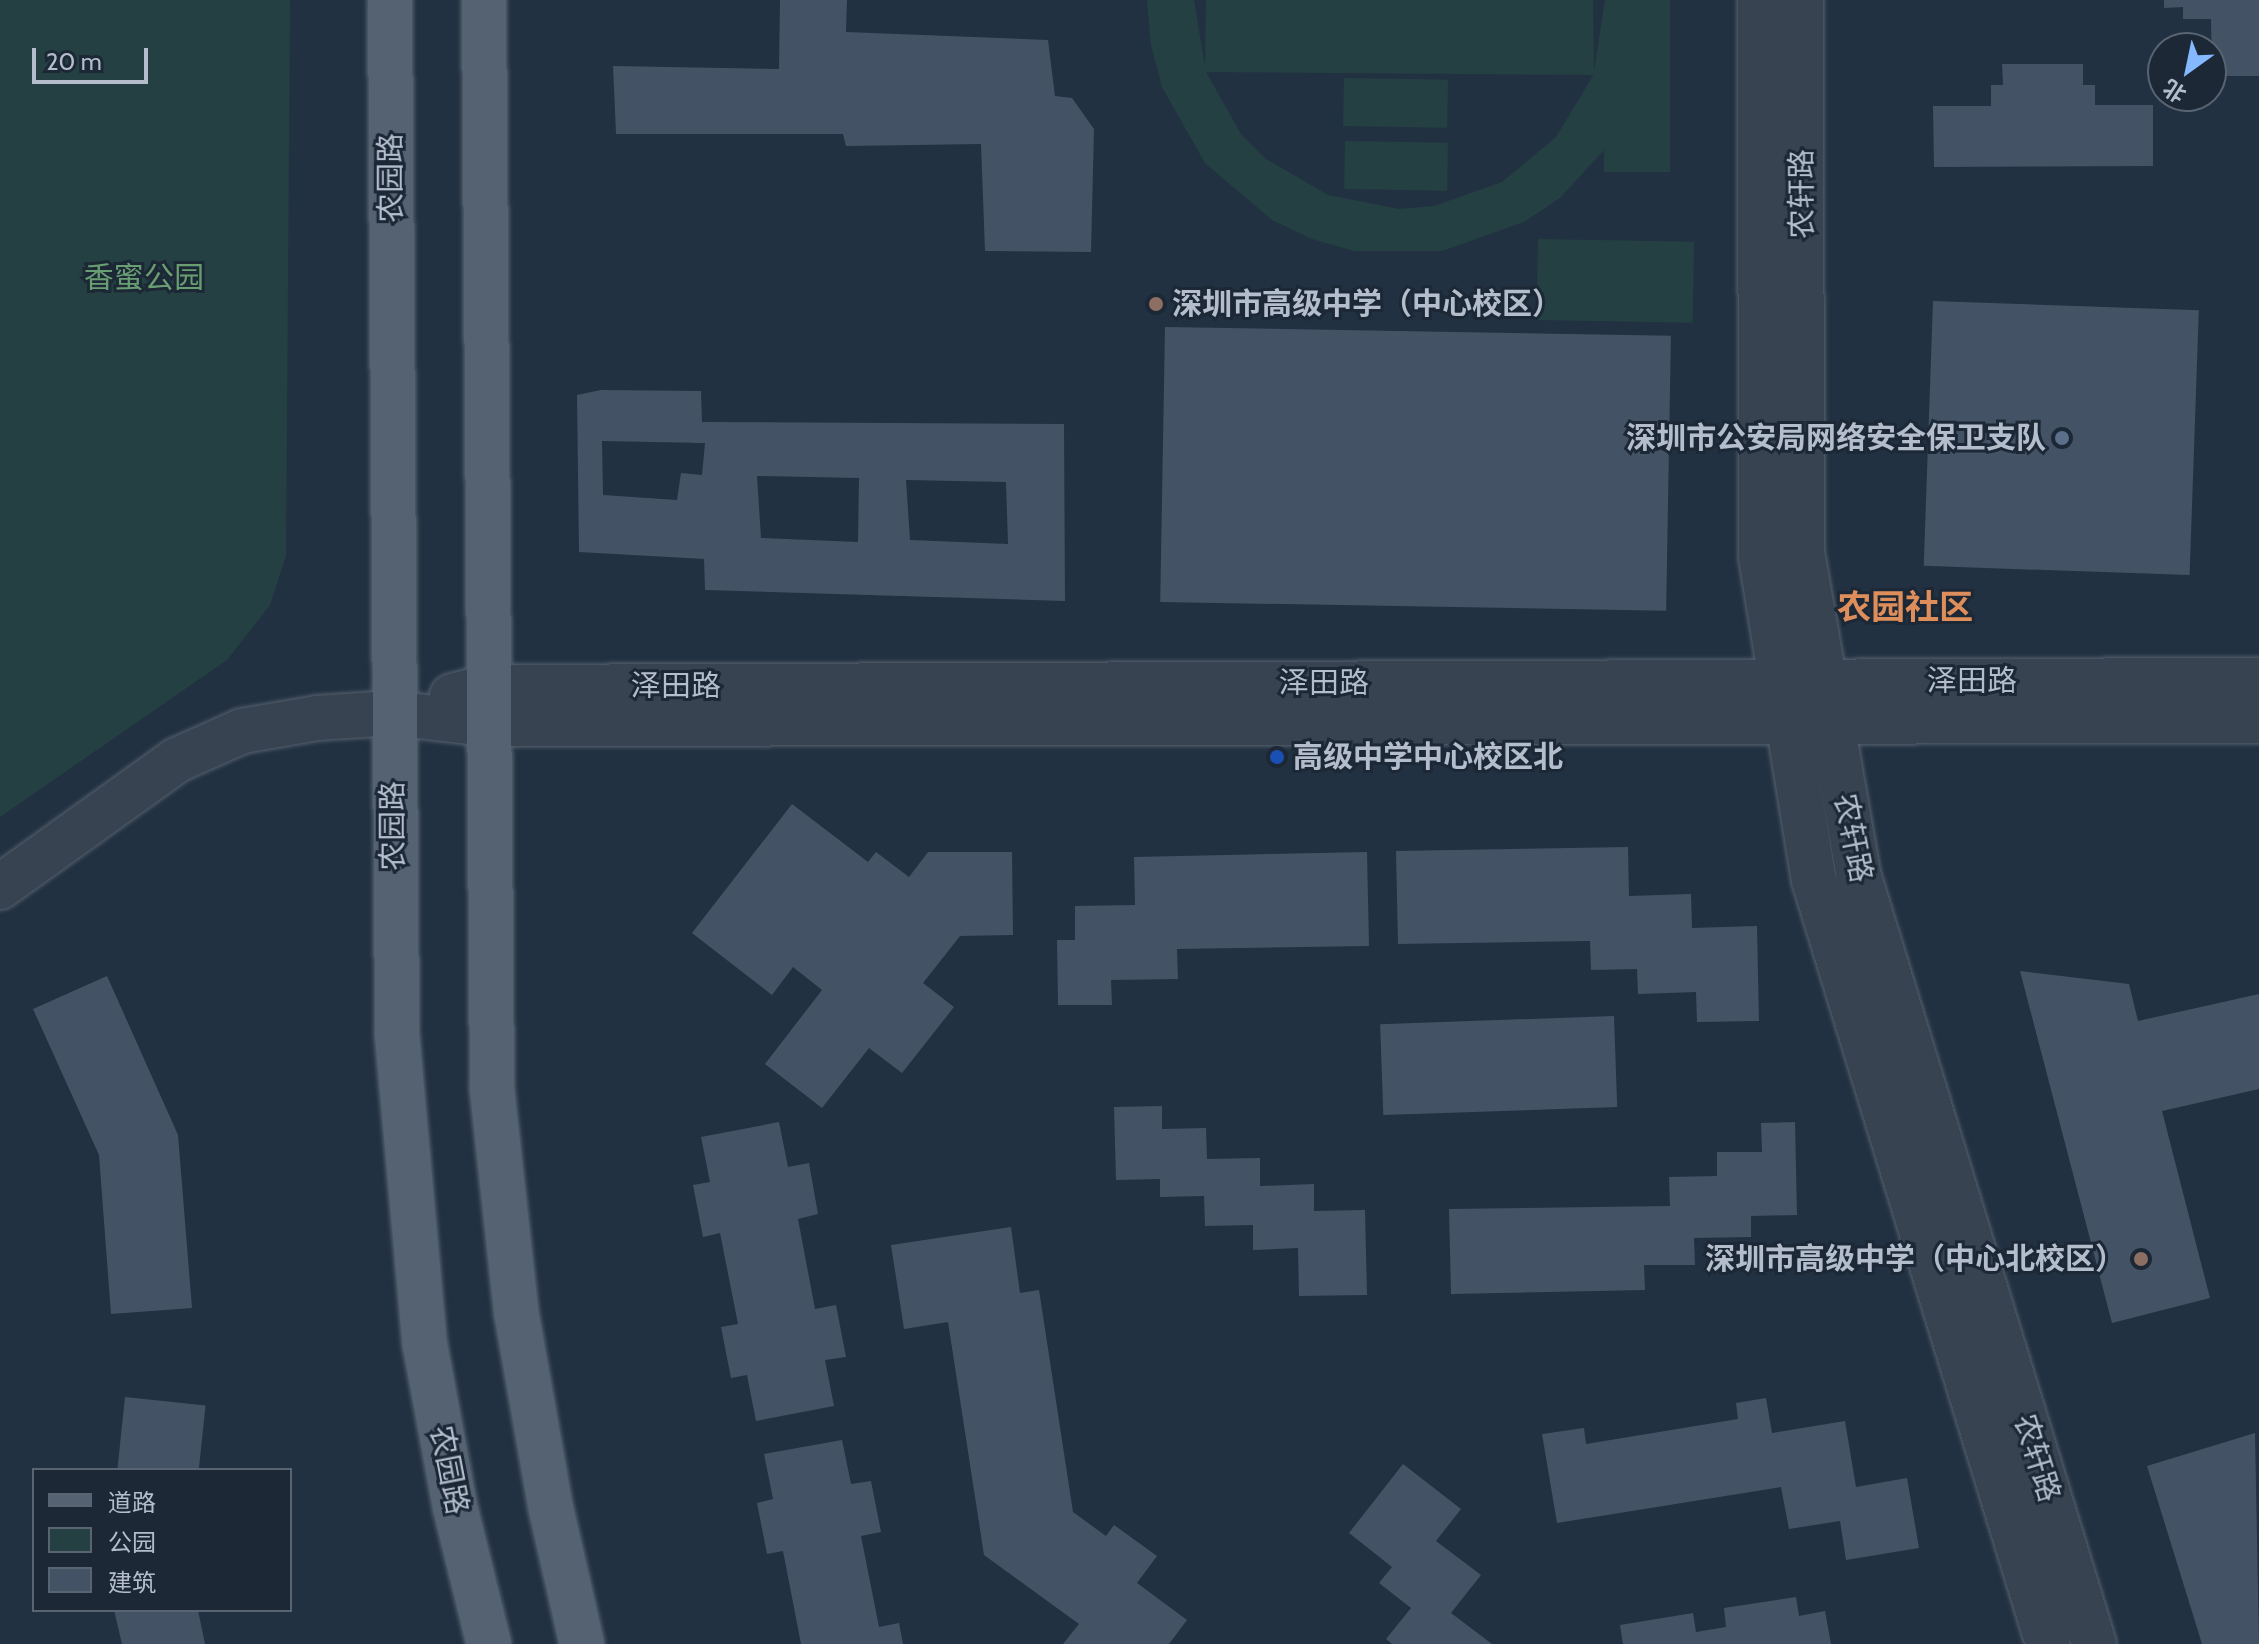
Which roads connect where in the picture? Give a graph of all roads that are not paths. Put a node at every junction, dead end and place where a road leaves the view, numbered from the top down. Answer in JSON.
{"nodes":[{"id":1,"x":390,"y":0,"type":"edge"},
{"id":2,"x":484,"y":0,"type":"edge"},
{"id":3,"x":1760,"y":0,"type":"edge"},
{"id":4,"x":1801,"y":0,"type":"edge"},
{"id":5,"x":2259,"y":680,"type":"edge"},
{"id":6,"x":1785,"y":702,"type":"junction"},
{"id":7,"x":1828,"y":702,"type":"junction"},
{"id":8,"x":487,"y":706,"type":"junction"},
{"id":9,"x":392,"y":713,"type":"junction"},
{"id":10,"x":2259,"y":721,"type":"edge"},
{"id":11,"x":0,"y":887,"type":"edge"},
{"id":12,"x":489,"y":1644,"type":"edge"},
{"id":13,"x":582,"y":1644,"type":"edge"},
{"id":14,"x":2048,"y":1644,"type":"edge"},
{"id":15,"x":2094,"y":1644,"type":"edge"}],
"edges":[{"from":1,"to":9,"type":"main road","name":"农园路"},
{"from":2,"to":8,"type":"main road"},
{"from":3,"to":6,"type":"street","name":"农轩路"},
{"from":4,"to":7,"type":"street","name":"农轩路"},
{"from":5,"to":7,"type":"street","name":"泽田路"},
{"from":6,"to":7,"type":"street","name":"泽田路"},
{"from":6,"to":8,"type":"street","name":"泽田路"},
{"from":6,"to":14,"type":"street","name":"农轩路"},
{"from":7,"to":10,"type":"street","name":"泽田路"},
{"from":7,"to":15,"type":"street","name":"农轩路"},
{"from":8,"to":9,"type":"street","name":"泽田路"},
{"from":8,"to":13,"type":"main road"},
{"from":9,"to":11,"type":"street","name":"泽田路"},
{"from":9,"to":12,"type":"main road","name":"农园路"}]}
